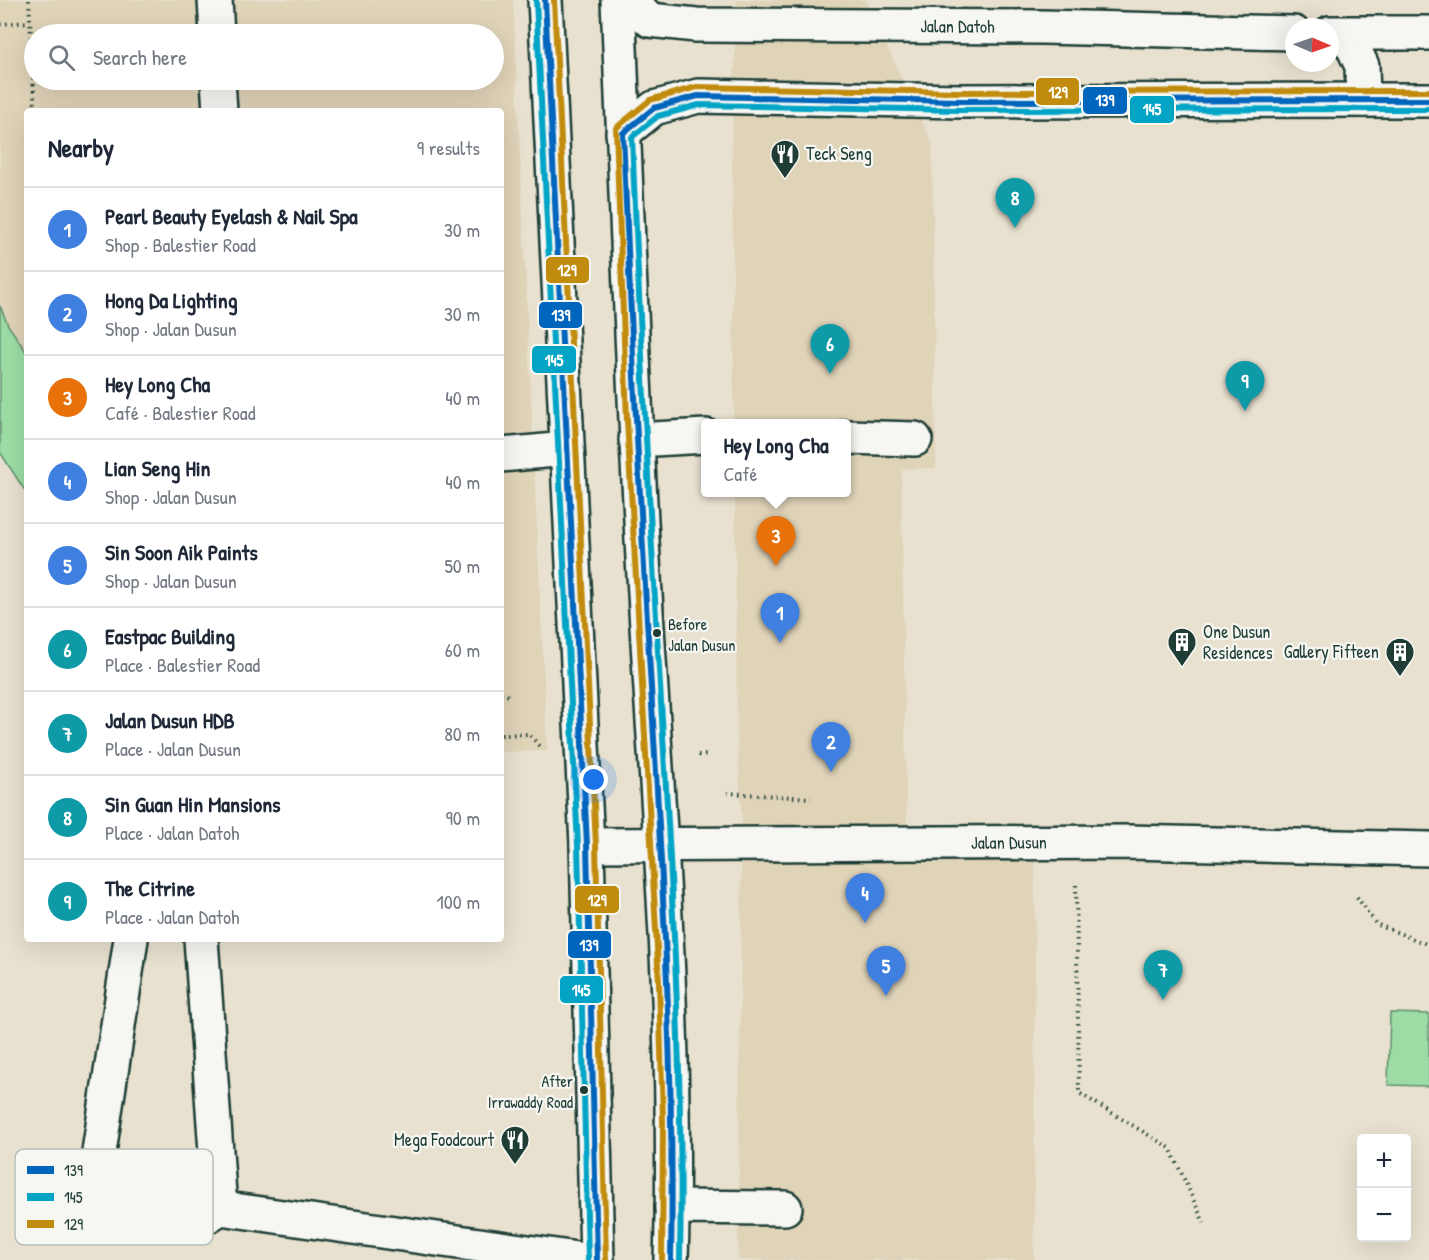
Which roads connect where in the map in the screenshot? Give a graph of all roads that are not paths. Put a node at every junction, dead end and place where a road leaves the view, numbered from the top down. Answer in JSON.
{"nodes":[{"id":1,"x":215,"y":0,"type":"edge"},
{"id":2,"x":545,"y":0,"type":"edge"},
{"id":3,"x":618,"y":0,"type":"edge"},
{"id":4,"x":630,"y":0,"type":"edge"},
{"id":5,"x":216,"y":24,"type":"edge"},
{"id":6,"x":1285,"y":33,"type":"edge"},
{"id":7,"x":1429,"y":33,"type":"edge"},
{"id":8,"x":1339,"y":34,"type":"edge"},
{"id":9,"x":219,"y":90,"type":"edge"},
{"id":10,"x":1363,"y":100,"type":"junction"},
{"id":11,"x":1429,"y":100,"type":"edge"},
{"id":12,"x":220,"y":108,"type":"edge"},
{"id":13,"x":624,"y":133,"type":"junction"},
{"id":14,"x":701,"y":436,"type":"edge"},
{"id":15,"x":851,"y":437,"type":"edge"},
{"id":16,"x":915,"y":439,"type":"dead end"},
{"id":17,"x":636,"y":440,"type":"junction"},
{"id":18,"x":566,"y":449,"type":"junction"},
{"id":19,"x":504,"y":455,"type":"edge"},
{"id":20,"x":662,"y":843,"type":"junction"},
{"id":21,"x":587,"y":845,"type":"junction"},
{"id":22,"x":1429,"y":849,"type":"edge"},
{"id":23,"x":131,"y":942,"type":"edge"},
{"id":24,"x":201,"y":942,"type":"edge"},
{"id":25,"x":99,"y":1149,"type":"edge"},
{"id":26,"x":672,"y":1207,"type":"junction"},
{"id":27,"x":220,"y":1208,"type":"junction"},
{"id":28,"x":785,"y":1208,"type":"dead end"},
{"id":29,"x":213,"y":1212,"type":"edge"},
{"id":30,"x":584,"y":1260,"type":"edge"},
{"id":31,"x":597,"y":1260,"type":"edge"},
{"id":32,"x":671,"y":1260,"type":"edge"}],
"edges":[{"from":1,"to":5,"type":"main road"},
{"from":2,"to":18,"type":"main road"},
{"from":3,"to":13,"type":"main road"},
{"from":4,"to":6,"type":"main road","name":"Jalan Datoh"},
{"from":7,"to":8,"type":"main road"},
{"from":8,"to":10,"type":"main road"},
{"from":9,"to":12,"type":"main road"},
{"from":10,"to":11,"type":"main road"},
{"from":10,"to":13,"type":"main road"},
{"from":13,"to":17,"type":"main road"},
{"from":14,"to":17,"type":"main road"},
{"from":15,"to":16,"type":"main road"},
{"from":17,"to":20,"type":"main road"},
{"from":18,"to":19,"type":"main road"},
{"from":18,"to":21,"type":"main road"},
{"from":20,"to":21,"type":"main road","name":"Jalan Dusun"},
{"from":20,"to":22,"type":"main road","name":"Jalan Dusun"},
{"from":20,"to":26,"type":"main road"},
{"from":21,"to":31,"type":"main road"},
{"from":23,"to":25,"type":"main road"},
{"from":24,"to":27,"type":"main road"},
{"from":26,"to":28,"type":"main road"},
{"from":26,"to":32,"type":"main road"},
{"from":27,"to":29,"type":"main road"},
{"from":27,"to":30,"type":"main road"}]}
